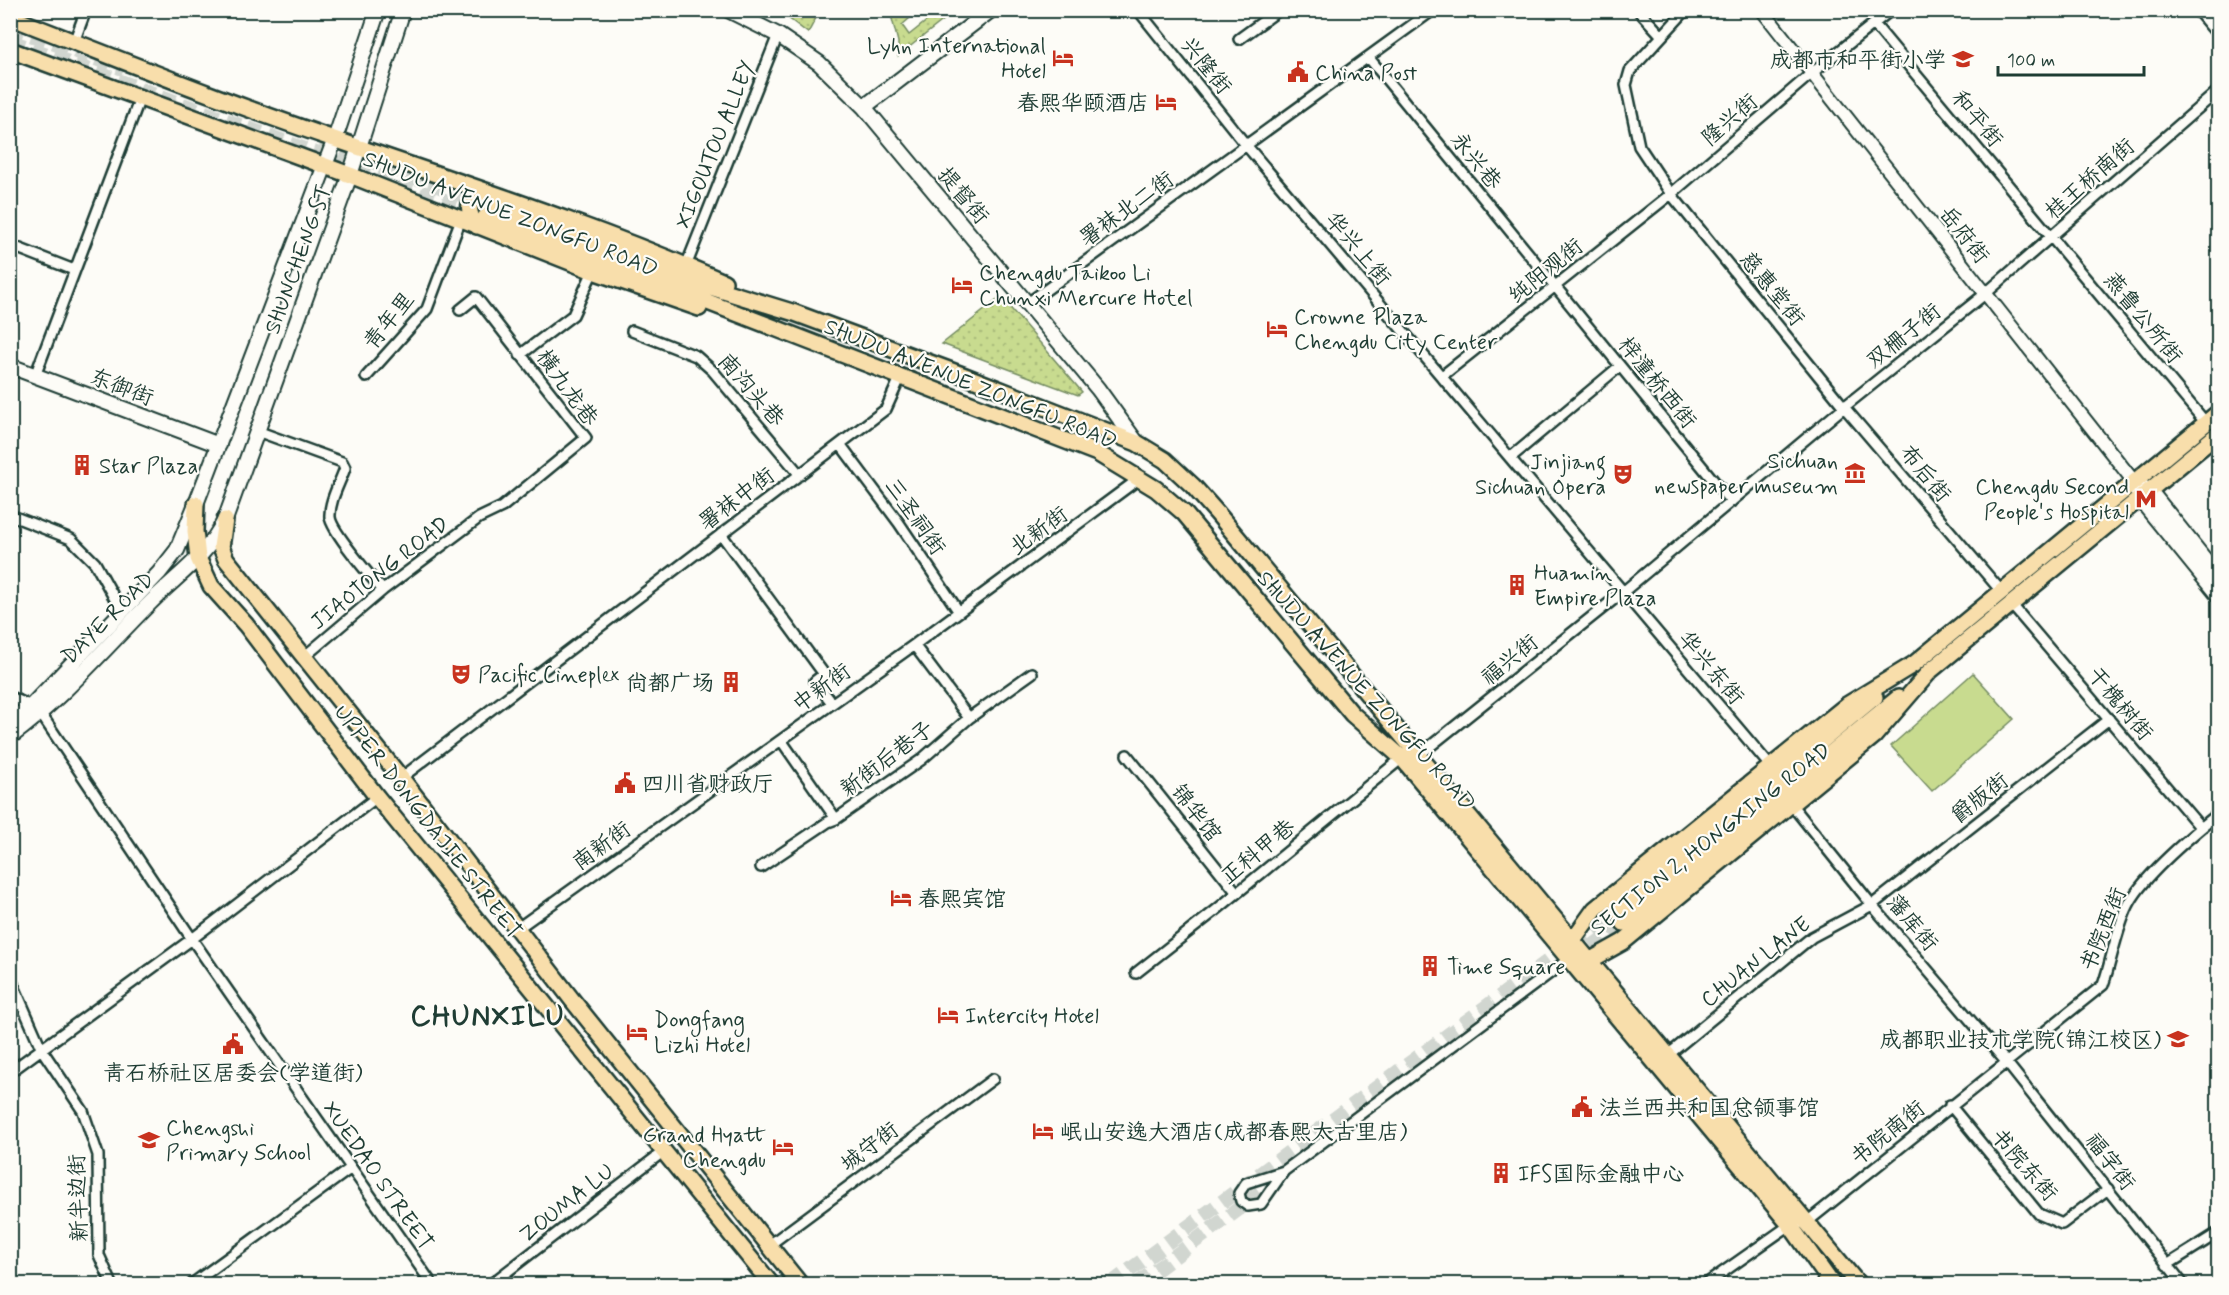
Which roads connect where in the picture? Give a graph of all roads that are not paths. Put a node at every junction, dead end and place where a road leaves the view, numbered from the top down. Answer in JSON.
{"nodes":[{"id":1,"x":86,"y":10,"type":"edge"},
{"id":2,"x":378,"y":10,"type":"edge"},
{"id":3,"x":403,"y":10,"type":"edge"},
{"id":4,"x":728,"y":10,"type":"edge"},
{"id":5,"x":991,"y":10,"type":"edge"},
{"id":6,"x":1138,"y":10,"type":"edge"},
{"id":7,"x":1279,"y":10,"type":"edge"},
{"id":8,"x":1433,"y":10,"type":"edge"},
{"id":9,"x":1638,"y":10,"type":"edge"},
{"id":10,"x":1686,"y":10,"type":"edge"},
{"id":11,"x":1762,"y":10,"type":"edge"},
{"id":12,"x":1891,"y":10,"type":"edge"},
{"id":13,"x":2197,"y":10,"type":"edge"},
{"id":14,"x":10,"y":17,"type":"edge"},
{"id":15,"x":1874,"y":24,"type":"junction"},
{"id":16,"x":778,"y":35,"type":"junction"},
{"id":17,"x":2218,"y":35,"type":"edge"},
{"id":18,"x":1662,"y":36,"type":"junction"},
{"id":19,"x":1239,"y":39,"type":"dead end"},
{"id":20,"x":74,"y":42,"type":"junction"},
{"id":21,"x":10,"y":50,"type":"edge"},
{"id":22,"x":1369,"y":58,"type":"junction"},
{"id":23,"x":1812,"y":74,"type":"junction"},
{"id":24,"x":2218,"y":91,"type":"edge"},
{"id":25,"x":140,"y":98,"type":"junction"},
{"id":26,"x":864,"y":107,"type":"junction"},
{"id":27,"x":334,"y":139,"type":"junction"},
{"id":28,"x":1246,"y":145,"type":"junction"},
{"id":29,"x":359,"y":148,"type":"junction"},
{"id":30,"x":324,"y":166,"type":"junction"},
{"id":31,"x":350,"y":175,"type":"junction"},
{"id":32,"x":1671,"y":194,"type":"junction"},
{"id":33,"x":486,"y":210,"type":"junction"},
{"id":34,"x":461,"y":219,"type":"junction"},
{"id":35,"x":2052,"y":236,"type":"junction"},
{"id":36,"x":10,"y":245,"type":"edge"},
{"id":37,"x":686,"y":266,"type":"junction"},
{"id":38,"x":74,"y":270,"type":"junction"},
{"id":39,"x":593,"y":271,"type":"junction"},
{"id":40,"x":1555,"y":286,"type":"junction"},
{"id":41,"x":1986,"y":294,"type":"junction"},
{"id":42,"x":1028,"y":303,"type":"junction"},
{"id":43,"x":460,"y":310,"type":"dead end"},
{"id":44,"x":795,"y":313,"type":"junction"},
{"id":45,"x":632,"y":331,"type":"dead end"},
{"id":46,"x":785,"y":333,"type":"junction"},
{"id":47,"x":520,"y":355,"type":"junction"},
{"id":48,"x":10,"y":366,"type":"edge"},
{"id":49,"x":1620,"y":366,"type":"junction"},
{"id":50,"x":35,"y":375,"type":"junction"},
{"id":51,"x":1442,"y":376,"type":"junction"},
{"id":52,"x":366,"y":377,"type":"dead end"},
{"id":53,"x":900,"y":378,"type":"junction"},
{"id":54,"x":1845,"y":407,"type":"junction"},
{"id":55,"x":2218,"y":412,"type":"edge"},
{"id":56,"x":2206,"y":423,"type":"junction"},
{"id":57,"x":256,"y":431,"type":"junction"},
{"id":58,"x":2218,"y":434,"type":"edge"},
{"id":59,"x":1137,"y":443,"type":"junction"},
{"id":60,"x":840,"y":444,"type":"junction"},
{"id":61,"x":219,"y":445,"type":"junction"},
{"id":62,"x":1510,"y":458,"type":"junction"},
{"id":63,"x":800,"y":475,"type":"junction"},
{"id":64,"x":1140,"y":478,"type":"junction"},
{"id":65,"x":2135,"y":483,"type":"junction"},
{"id":66,"x":2145,"y":495,"type":"junction"},
{"id":67,"x":1731,"y":502,"type":"junction"},
{"id":68,"x":196,"y":504,"type":"junction"},
{"id":69,"x":10,"y":515,"type":"edge"},
{"id":70,"x":479,"y":518,"type":"joint"},
{"id":71,"x":225,"y":519,"type":"junction"},
{"id":72,"x":722,"y":534,"type":"junction"},
{"id":73,"x":198,"y":558,"type":"junction"},
{"id":74,"x":2218,"y":576,"type":"edge"},
{"id":75,"x":382,"y":590,"type":"junction"},
{"id":76,"x":2001,"y":591,"type":"junction"},
{"id":77,"x":1623,"y":592,"type":"junction"},
{"id":78,"x":2218,"y":595,"type":"edge"},
{"id":79,"x":2011,"y":604,"type":"junction"},
{"id":80,"x":266,"y":610,"type":"junction"},
{"id":81,"x":122,"y":612,"type":"junction"},
{"id":82,"x":959,"y":612,"type":"junction"},
{"id":83,"x":246,"y":626,"type":"junction"},
{"id":84,"x":914,"y":645,"type":"junction"},
{"id":85,"x":304,"y":657,"type":"junction"},
{"id":86,"x":1914,"y":664,"type":"junction"},
{"id":87,"x":1930,"y":671,"type":"junction"},
{"id":88,"x":1032,"y":673,"type":"dead end"},
{"id":89,"x":10,"y":697,"type":"edge"},
{"id":90,"x":832,"y":703,"type":"junction"},
{"id":91,"x":36,"y":710,"type":"junction"},
{"id":92,"x":969,"y":718,"type":"junction"},
{"id":93,"x":2109,"y":719,"type":"junction"},
{"id":94,"x":10,"y":720,"type":"edge"},
{"id":95,"x":10,"y":737,"type":"edge"},
{"id":96,"x":781,"y":740,"type":"junction"},
{"id":97,"x":1127,"y":755,"type":"dead end"},
{"id":98,"x":1418,"y":756,"type":"junction"},
{"id":99,"x":1402,"y":759,"type":"junction"},
{"id":100,"x":1771,"y":767,"type":"junction"},
{"id":101,"x":401,"y":778,"type":"junction"},
{"id":102,"x":706,"y":793,"type":"joint"},
{"id":103,"x":377,"y":797,"type":"junction"},
{"id":104,"x":1791,"y":804,"type":"junction"},
{"id":105,"x":2218,"y":814,"type":"edge"},
{"id":106,"x":837,"y":819,"type":"junction"},
{"id":107,"x":2201,"y":828,"type":"junction"},
{"id":108,"x":761,"y":867,"type":"dead end"},
{"id":109,"x":1237,"y":893,"type":"junction"},
{"id":110,"x":1872,"y":905,"type":"junction"},
{"id":111,"x":518,"y":928,"type":"junction"},
{"id":112,"x":192,"y":939,"type":"junction"},
{"id":113,"x":1572,"y":941,"type":"junction"},
{"id":114,"x":1569,"y":959,"type":"junction"},
{"id":115,"x":1589,"y":961,"type":"junction"},
{"id":116,"x":1136,"y":973,"type":"dead end"},
{"id":117,"x":10,"y":977,"type":"edge"},
{"id":118,"x":42,"y":1050,"type":"junction"},
{"id":119,"x":1668,"y":1056,"type":"junction"},
{"id":120,"x":2007,"y":1063,"type":"junction"},
{"id":121,"x":10,"y":1072,"type":"edge"},
{"id":122,"x":993,"y":1078,"type":"dead end"},
{"id":123,"x":1950,"y":1106,"type":"junction"},
{"id":124,"x":664,"y":1151,"type":"junction"},
{"id":125,"x":351,"y":1168,"type":"junction"},
{"id":126,"x":1284,"y":1171,"type":"junction"},
{"id":127,"x":2108,"y":1189,"type":"junction"},
{"id":128,"x":1807,"y":1222,"type":"junction"},
{"id":129,"x":1790,"y":1225,"type":"junction"},
{"id":130,"x":2218,"y":1233,"type":"edge"},
{"id":131,"x":768,"y":1246,"type":"junction"},
{"id":132,"x":2167,"y":1265,"type":"junction"},
{"id":133,"x":112,"y":1284,"type":"edge"},
{"id":134,"x":192,"y":1284,"type":"edge"},
{"id":135,"x":432,"y":1284,"type":"edge"},
{"id":136,"x":491,"y":1284,"type":"edge"},
{"id":137,"x":771,"y":1284,"type":"edge"},
{"id":138,"x":800,"y":1284,"type":"edge"},
{"id":139,"x":1706,"y":1284,"type":"edge"},
{"id":140,"x":1832,"y":1284,"type":"edge"},
{"id":141,"x":1858,"y":1284,"type":"edge"},
{"id":142,"x":2183,"y":1284,"type":"edge"}],
"edges":[{"from":1,"to":20,"type":"street"},
{"from":2,"to":27,"type":"main road","name":"SHUNCHENG ST"},
{"from":3,"to":29,"type":"main road","name":"SHUNCHENG ST"},
{"from":4,"to":16,"type":"main road","name":"提督街"},
{"from":5,"to":26,"type":"main road"},
{"from":6,"to":28,"type":"street","name":"兴隆街"},
{"from":7,"to":19,"type":"street"},
{"from":8,"to":22,"type":"street","name":"署袜北二街"},
{"from":9,"to":18,"type":"street"},
{"from":10,"to":18,"type":"street","name":"慈惠堂街"},
{"from":11,"to":23,"type":"street","name":"岳府街"},
{"from":12,"to":15,"type":"street","name":"隆兴街"},
{"from":13,"to":17,"type":"street"},
{"from":14,"to":20,"type":"main road","name":"SHUDU AVENUE ZONGFU ROAD"},
{"from":15,"to":23,"type":"street","name":"隆兴街"},
{"from":15,"to":35,"type":"street","name":"和平街"},
{"from":16,"to":26,"type":"main road","name":"提督街"},
{"from":16,"to":37,"type":"street","name":"XIGOUTOU ALLEY"},
{"from":18,"to":32,"type":"street","name":"慈惠堂街"},
{"from":20,"to":27,"type":"main road","name":"SHUDU AVENUE ZONGFU ROAD"},
{"from":21,"to":25,"type":"main road","name":"SHUDU AVENUE ZONGFU ROAD"},
{"from":22,"to":28,"type":"street","name":"署袜北二街"},
{"from":22,"to":40,"type":"street","name":"永兴巷"},
{"from":23,"to":32,"type":"street","name":"隆兴街"},
{"from":23,"to":41,"type":"street","name":"岳府街"},
{"from":24,"to":35,"type":"street","name":"桂王桥南街"},
{"from":25,"to":30,"type":"main road","name":"SHUDU AVENUE ZONGFU ROAD"},
{"from":25,"to":38,"type":"street"},
{"from":26,"to":42,"type":"main road","name":"提督街"},
{"from":27,"to":29,"type":"main road","name":"SHUDU AVENUE ZONGFU ROAD"},
{"from":27,"to":30,"type":"main road","name":"SHUNCHENG ST"},
{"from":28,"to":42,"type":"street","name":"署袜北二街"},
{"from":28,"to":51,"type":"street","name":"华兴上街"},
{"from":29,"to":31,"type":"main road","name":"SHUNCHENG ST"},
{"from":29,"to":33,"type":"main road","name":"SHUDU AVENUE ZONGFU ROAD"},
{"from":30,"to":31,"type":"main road","name":"SHUDU AVENUE ZONGFU ROAD"},
{"from":30,"to":61,"type":"main road","name":"SHUNCHENG ST"},
{"from":31,"to":34,"type":"main road","name":"SHUDU AVENUE ZONGFU ROAD"},
{"from":31,"to":57,"type":"main road","name":"SHUNCHENG ST"},
{"from":32,"to":40,"type":"street","name":"纯阳观街"},
{"from":32,"to":54,"type":"street","name":"慈惠堂街"},
{"from":33,"to":34,"type":"main road","name":"SHUDU AVENUE ZONGFU ROAD"},
{"from":33,"to":37,"type":"main road","name":"SHUDU AVENUE ZONGFU ROAD"},
{"from":33,"to":39,"type":"main road","name":"SHUDU AVENUE ZONGFU ROAD"},
{"from":33,"to":44,"type":"main road","name":"SHUDU AVENUE ZONGFU ROAD"},
{"from":33,"to":46,"type":"main road","name":"SHUDU AVENUE ZONGFU ROAD"},
{"from":34,"to":52,"type":"street","name":"青年里"},
{"from":35,"to":41,"type":"street","name":"桂王桥南街"},
{"from":35,"to":56,"type":"street","name":"燕鲁公所街"},
{"from":36,"to":38,"type":"street"},
{"from":37,"to":44,"type":"main road","name":"SHUDU AVENUE ZONGFU ROAD"},
{"from":38,"to":50,"type":"street"},
{"from":39,"to":46,"type":"main road","name":"SHUDU AVENUE ZONGFU ROAD"},
{"from":39,"to":47,"type":"street"},
{"from":40,"to":49,"type":"street","name":"梓潼桥西街"},
{"from":40,"to":51,"type":"street","name":"纯阳观街"},
{"from":41,"to":54,"type":"street","name":"双栅子街"},
{"from":41,"to":65,"type":"street","name":"岳府街"},
{"from":42,"to":59,"type":"main road","name":"提督街"},
{"from":43,"to":47,"type":"street","name":"横九龙巷"},
{"from":44,"to":59,"type":"main road","name":"SHUDU AVENUE ZONGFU ROAD"},
{"from":45,"to":63,"type":"street","name":"南沟头巷"},
{"from":46,"to":53,"type":"main road","name":"SHUDU AVENUE ZONGFU ROAD"},
{"from":47,"to":70,"type":"street","name":"横九龙巷"},
{"from":48,"to":50,"type":"main road","name":"东御街"},
{"from":49,"to":62,"type":"street"},
{"from":49,"to":67,"type":"street","name":"梓潼桥西街"},
{"from":50,"to":61,"type":"main road","name":"东御街"},
{"from":51,"to":62,"type":"street","name":"华兴上街"},
{"from":53,"to":60,"type":"street","name":"署袜中街"},
{"from":53,"to":64,"type":"main road","name":"SHUDU AVENUE ZONGFU ROAD"},
{"from":54,"to":67,"type":"street","name":"双栅子街"},
{"from":54,"to":76,"type":"street","name":"布后街"},
{"from":55,"to":56,"type":"main road","name":"SECTION 2, HONGXING ROAD"},
{"from":56,"to":65,"type":"main road","name":"SECTION 2, HONGXING ROAD"},
{"from":57,"to":71,"type":"main road","name":"SHUNCHENG ST"},
{"from":57,"to":75,"type":"street"},
{"from":58,"to":66,"type":"main road","name":"SECTION 2, HONGXING ROAD"},
{"from":59,"to":98,"type":"main road","name":"SHUDU AVENUE ZONGFU ROAD"},
{"from":60,"to":63,"type":"street","name":"署袜中街"},
{"from":60,"to":82,"type":"street","name":"三圣祠街"},
{"from":61,"to":68,"type":"main road","name":"SHUNCHENG ST"},
{"from":62,"to":77,"type":"street","name":"华兴东街"},
{"from":63,"to":72,"type":"street","name":"署袜中街"},
{"from":64,"to":82,"type":"street","name":"北新街"},
{"from":64,"to":99,"type":"main road","name":"SHUDU AVENUE ZONGFU ROAD"},
{"from":65,"to":66,"type":"main road"},
{"from":65,"to":76,"type":"main road","name":"SECTION 2, HONGXING ROAD"},
{"from":66,"to":74,"type":"main road"},
{"from":66,"to":78,"type":"main road"},
{"from":66,"to":79,"type":"main road","name":"SECTION 2, HONGXING ROAD"},
{"from":67,"to":77,"type":"street","name":"福兴街"},
{"from":68,"to":73,"type":"main road","name":"UPPER DONGDAJIE STREET"},
{"from":68,"to":81,"type":"main road","name":"DAYE ROAD"},
{"from":69,"to":81,"type":"street"},
{"from":70,"to":75,"type":"street","name":"JIAOTONG ROAD"},
{"from":71,"to":73,"type":"main road","name":"DAYE ROAD"},
{"from":71,"to":80,"type":"main road","name":"UPPER DONGDAJIE STREET"},
{"from":72,"to":90,"type":"street"},
{"from":72,"to":101,"type":"street","name":"署袜中街"},
{"from":73,"to":83,"type":"main road","name":"UPPER DONGDAJIE STREET"},
{"from":73,"to":91,"type":"main road","name":"DAYE ROAD"},
{"from":75,"to":85,"type":"street","name":"JIAOTONG ROAD"},
{"from":76,"to":86,"type":"main road","name":"SECTION 2, HONGXING ROAD"},
{"from":77,"to":98,"type":"street","name":"福兴街"},
{"from":77,"to":100,"type":"street","name":"华兴东街"},
{"from":79,"to":87,"type":"main road","name":"SECTION 2, HONGXING ROAD"},
{"from":79,"to":93,"type":"street","name":"干槐树街"},
{"from":80,"to":83,"type":"main road"},
{"from":80,"to":85,"type":"main road","name":"UPPER DONGDAJIE STREET"},
{"from":81,"to":91,"type":"main road","name":"DAYE ROAD"},
{"from":82,"to":84,"type":"street","name":"中新街"},
{"from":83,"to":103,"type":"main road","name":"UPPER DONGDAJIE STREET"},
{"from":84,"to":90,"type":"street","name":"中新街"},
{"from":84,"to":92,"type":"street"},
{"from":85,"to":101,"type":"main road","name":"UPPER DONGDAJIE STREET"},
{"from":86,"to":87,"type":"main road"},
{"from":86,"to":100,"type":"main road","name":"SECTION 2, HONGXING ROAD"},
{"from":87,"to":104,"type":"main road","name":"SECTION 2, HONGXING ROAD"},
{"from":88,"to":92,"type":"street","name":"新街后巷子"},
{"from":89,"to":91,"type":"street"},
{"from":90,"to":96,"type":"street","name":"中新街"},
{"from":91,"to":94,"type":"main road","name":"DAYE ROAD"},
{"from":91,"to":95,"type":"main road","name":"DAYE ROAD"},
{"from":91,"to":112,"type":"street","name":"XUEDAO STREET"},
{"from":92,"to":106,"type":"street","name":"新街后巷子"},
{"from":93,"to":107,"type":"street","name":"干槐树街"},
{"from":93,"to":110,"type":"street","name":"爵版街"},
{"from":96,"to":102,"type":"street","name":"中新街"},
{"from":96,"to":106,"type":"street"},
{"from":97,"to":109,"type":"street","name":"锦华馆"},
{"from":98,"to":113,"type":"main road","name":"SHUDU AVENUE ZONGFU ROAD"},
{"from":99,"to":109,"type":"street","name":"正科甲巷"},
{"from":99,"to":114,"type":"main road","name":"SHUDU AVENUE ZONGFU ROAD"},
{"from":100,"to":113,"type":"main road","name":"SECTION 2, HONGXING ROAD"},
{"from":101,"to":111,"type":"main road","name":"UPPER DONGDAJIE STREET"},
{"from":102,"to":111,"type":"street","name":"南新街"},
{"from":103,"to":112,"type":"street"},
{"from":103,"to":124,"type":"main road","name":"UPPER DONGDAJIE STREET"},
{"from":104,"to":110,"type":"street","name":"藩库街"},
{"from":104,"to":115,"type":"main road","name":"SECTION 2, HONGXING ROAD"},
{"from":105,"to":107,"type":"street","name":"书院西街"},
{"from":106,"to":108,"type":"street","name":"新街后巷子"},
{"from":107,"to":120,"type":"street","name":"书院西街"},
{"from":109,"to":116,"type":"street","name":"正科甲巷"},
{"from":110,"to":119,"type":"street","name":"CHUAN LANE"},
{"from":110,"to":120,"type":"street","name":"藩库街"},
{"from":111,"to":131,"type":"main road","name":"UPPER DONGDAJIE STREET"},
{"from":112,"to":118,"type":"street"},
{"from":112,"to":125,"type":"street","name":"XUEDAO STREET"},
{"from":113,"to":114,"type":"main road","name":"SECTION 2, HONGXING ROAD"},
{"from":113,"to":115,"type":"main road","name":"SHUDU AVENUE ZONGFU ROAD"},
{"from":114,"to":115,"type":"main road","name":"SECTION 2, HONGXING ROAD"},
{"from":114,"to":126,"type":"street"},
{"from":114,"to":129,"type":"main road","name":"SHUDU AVENUE ZONGFU ROAD"},
{"from":115,"to":119,"type":"main road","name":"SHUDU AVENUE ZONGFU ROAD"},
{"from":117,"to":118,"type":"street","name":"新半边街"},
{"from":118,"to":121,"type":"street"},
{"from":118,"to":133,"type":"street","name":"新半边街"},
{"from":119,"to":128,"type":"main road","name":"SHUDU AVENUE ZONGFU ROAD"},
{"from":120,"to":123,"type":"street","name":"书院南街"},
{"from":120,"to":127,"type":"street","name":"福字街"},
{"from":122,"to":131,"type":"street","name":"城守街"},
{"from":123,"to":127,"type":"street","name":"书院东街"},
{"from":123,"to":128,"type":"street","name":"书院南街"},
{"from":124,"to":136,"type":"street","name":"ZOUMA LU"},
{"from":124,"to":137,"type":"main road","name":"UPPER DONGDAJIE STREET"},
{"from":125,"to":134,"type":"street"},
{"from":125,"to":135,"type":"street","name":"XUEDAO STREET"},
{"from":126,"to":126,"type":"street"},
{"from":127,"to":132,"type":"street","name":"福字街"},
{"from":128,"to":129,"type":"street","name":"书院南街"},
{"from":128,"to":141,"type":"main road","name":"SHUDU AVENUE ZONGFU ROAD"},
{"from":129,"to":139,"type":"street"},
{"from":129,"to":140,"type":"main road","name":"SHUDU AVENUE ZONGFU ROAD"},
{"from":130,"to":132,"type":"street"},
{"from":131,"to":138,"type":"main road","name":"UPPER DONGDAJIE STREET"},
{"from":132,"to":142,"type":"street","name":"福字街"}]}
